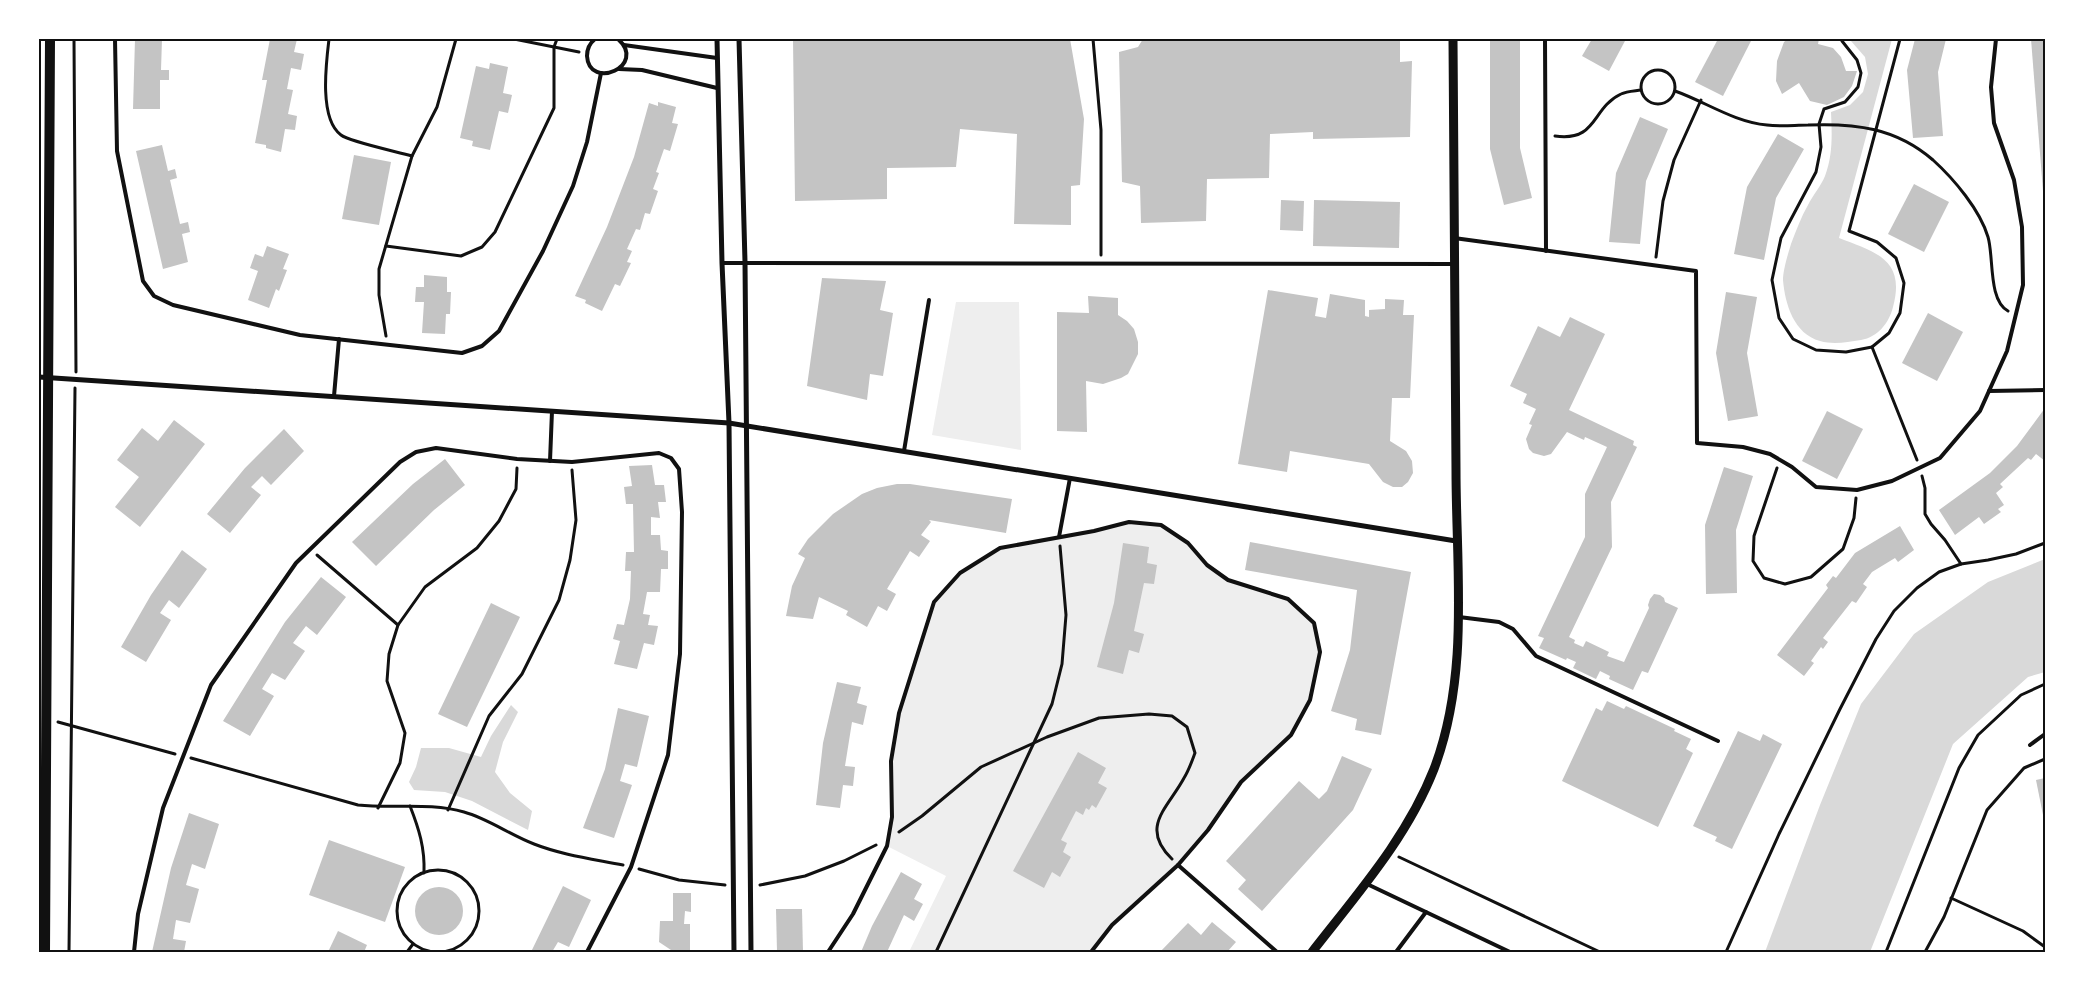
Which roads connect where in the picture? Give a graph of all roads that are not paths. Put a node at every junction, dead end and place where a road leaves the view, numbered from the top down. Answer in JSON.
{"nodes":[{"id":1,"x":50,"y":39,"type":"edge"},
{"id":2,"x":115,"y":39,"type":"edge"},
{"id":3,"x":595,"y":39,"type":"edge"},
{"id":4,"x":618,"y":39,"type":"edge"},
{"id":5,"x":717,"y":39,"type":"edge"},
{"id":6,"x":739,"y":39,"type":"edge"},
{"id":7,"x":1453,"y":39,"type":"edge"},
{"id":8,"x":1545,"y":39,"type":"edge"},
{"id":9,"x":1996,"y":39,"type":"edge"},
{"id":10,"x":624,"y":45,"type":"junction"},
{"id":11,"x":717,"y":58,"type":"junction"},
{"id":12,"x":619,"y":69,"type":"junction"},
{"id":13,"x":601,"y":73,"type":"junction"},
{"id":14,"x":717,"y":88,"type":"junction"},
{"id":15,"x":1454,"y":238,"type":"junction"},
{"id":16,"x":1546,"y":251,"type":"junction"},
{"id":17,"x":745,"y":262,"type":"junction"},
{"id":18,"x":722,"y":263,"type":"junction"},
{"id":19,"x":1454,"y":264,"type":"junction"},
{"id":20,"x":929,"y":300,"type":"dead end"},
{"id":21,"x":339,"y":339,"type":"junction"},
{"id":22,"x":43,"y":377,"type":"edge"},
{"id":23,"x":2045,"y":390,"type":"edge"},
{"id":24,"x":1989,"y":392,"type":"junction"},
{"id":25,"x":334,"y":396,"type":"junction"},
{"id":26,"x":552,"y":411,"type":"junction"},
{"id":27,"x":729,"y":423,"type":"junction"},
{"id":28,"x":745,"y":425,"type":"junction"},
{"id":29,"x":904,"y":451,"type":"junction"},
{"id":30,"x":550,"y":461,"type":"junction"},
{"id":31,"x":1070,"y":478,"type":"junction"},
{"id":32,"x":1059,"y":538,"type":"junction"},
{"id":33,"x":1456,"y":541,"type":"junction"},
{"id":34,"x":1459,"y":617,"type":"junction"},
{"id":35,"x":2045,"y":734,"type":"edge"},
{"id":36,"x":1718,"y":741,"type":"dead end"},
{"id":37,"x":2030,"y":745,"type":"dead end"},
{"id":38,"x":1178,"y":865,"type":"junction"},
{"id":39,"x":1365,"y":883,"type":"junction"},
{"id":40,"x":1426,"y":912,"type":"junction"},
{"id":41,"x":45,"y":952,"type":"edge"},
{"id":42,"x":134,"y":952,"type":"edge"},
{"id":43,"x":587,"y":952,"type":"edge"},
{"id":44,"x":734,"y":952,"type":"edge"},
{"id":45,"x":751,"y":952,"type":"edge"},
{"id":46,"x":828,"y":952,"type":"edge"},
{"id":47,"x":1090,"y":952,"type":"edge"},
{"id":48,"x":1277,"y":952,"type":"edge"},
{"id":49,"x":1312,"y":952,"type":"edge"},
{"id":50,"x":1396,"y":952,"type":"edge"},
{"id":51,"x":1510,"y":952,"type":"edge"}],
"edges":[{"from":1,"to":22,"type":"main road"},
{"from":2,"to":21,"type":"lane"},
{"from":3,"to":13,"type":"lane"},
{"from":4,"to":10,"type":"lane"},
{"from":5,"to":11,"type":"street"},
{"from":6,"to":17,"type":"street"},
{"from":7,"to":15,"type":"street"},
{"from":8,"to":16,"type":"lane"},
{"from":9,"to":24,"type":"lane"},
{"from":10,"to":11,"type":"lane"},
{"from":10,"to":12,"type":"lane"},
{"from":11,"to":14,"type":"street"},
{"from":12,"to":13,"type":"lane"},
{"from":12,"to":14,"type":"lane"},
{"from":13,"to":21,"type":"lane"},
{"from":14,"to":18,"type":"street"},
{"from":15,"to":16,"type":"lane"},
{"from":15,"to":19,"type":"street"},
{"from":16,"to":24,"type":"lane"},
{"from":17,"to":18,"type":"lane"},
{"from":17,"to":19,"type":"lane"},
{"from":17,"to":28,"type":"street"},
{"from":18,"to":27,"type":"street"},
{"from":19,"to":33,"type":"street"},
{"from":20,"to":29,"type":"lane"},
{"from":21,"to":25,"type":"lane"},
{"from":22,"to":25,"type":"street"},
{"from":22,"to":41,"type":"main road"},
{"from":23,"to":24,"type":"lane"},
{"from":25,"to":26,"type":"street"},
{"from":26,"to":27,"type":"street"},
{"from":26,"to":30,"type":"lane"},
{"from":27,"to":28,"type":"street"},
{"from":27,"to":44,"type":"street"},
{"from":28,"to":29,"type":"street"},
{"from":28,"to":45,"type":"street"},
{"from":29,"to":31,"type":"street"},
{"from":30,"to":42,"type":"lane"},
{"from":30,"to":43,"type":"lane"},
{"from":31,"to":32,"type":"lane"},
{"from":31,"to":33,"type":"street"},
{"from":32,"to":38,"type":"lane"},
{"from":32,"to":46,"type":"lane"},
{"from":33,"to":34,"type":"street"},
{"from":34,"to":36,"type":"lane"},
{"from":34,"to":39,"type":"street"},
{"from":35,"to":37,"type":"lane"},
{"from":38,"to":47,"type":"lane"},
{"from":38,"to":48,"type":"lane"},
{"from":39,"to":40,"type":"lane"},
{"from":39,"to":49,"type":"street"},
{"from":40,"to":50,"type":"lane"},
{"from":40,"to":51,"type":"lane"}]}
